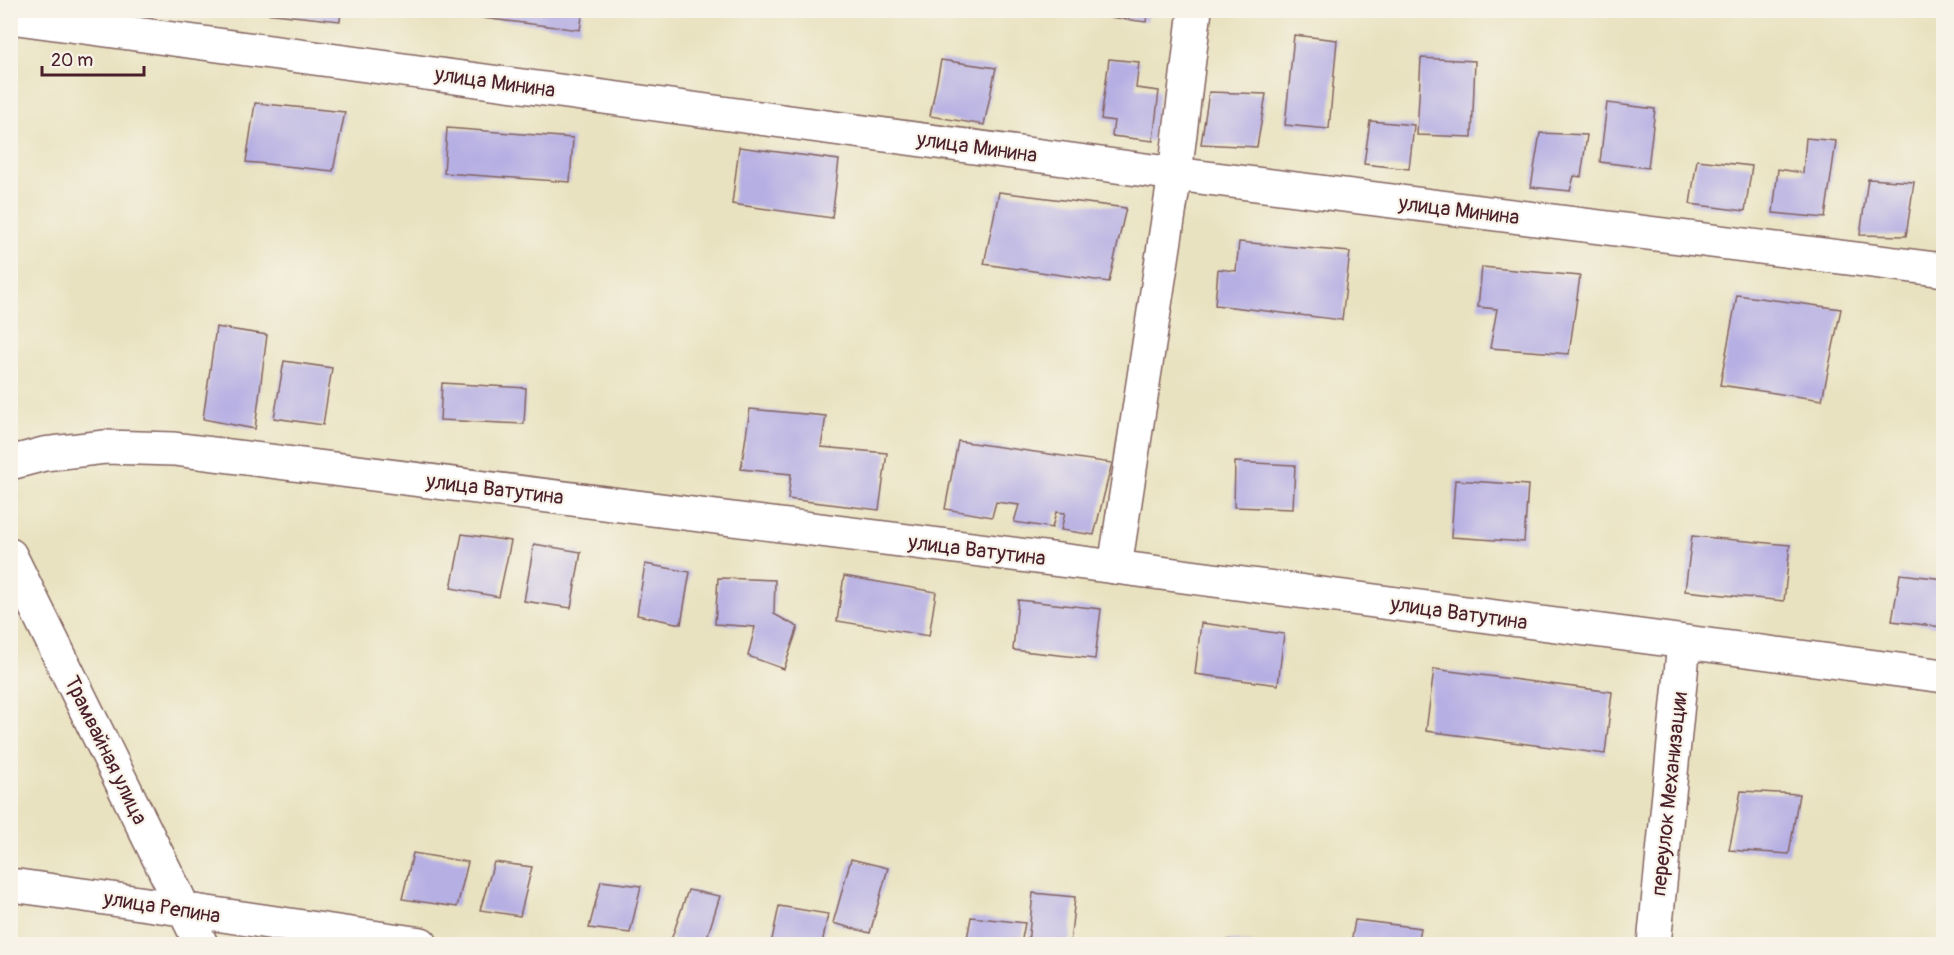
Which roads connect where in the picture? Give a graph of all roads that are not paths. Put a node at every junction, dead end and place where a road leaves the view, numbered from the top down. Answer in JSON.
{"nodes":[{"id":1,"x":1195,"y":10,"type":"edge"},
{"id":2,"x":10,"y":17,"type":"edge"},
{"id":3,"x":1175,"y":174,"type":"junction"},
{"id":4,"x":1944,"y":270,"type":"edge"},
{"id":5,"x":10,"y":463,"type":"edge"},
{"id":6,"x":10,"y":555,"type":"edge"},
{"id":7,"x":1115,"y":567,"type":"junction"},
{"id":8,"x":1684,"y":643,"type":"junction"},
{"id":9,"x":1944,"y":676,"type":"edge"},
{"id":10,"x":10,"y":885,"type":"edge"},
{"id":11,"x":184,"y":908,"type":"junction"},
{"id":12,"x":201,"y":945,"type":"edge"},
{"id":13,"x":421,"y":945,"type":"edge"},
{"id":14,"x":1654,"y":945,"type":"edge"}],
"edges":[{"from":1,"to":3,"type":"street"},
{"from":2,"to":3,"type":"street","name":"улица Минина"},
{"from":3,"to":4,"type":"street","name":"улица Минина"},
{"from":3,"to":7,"type":"street"},
{"from":5,"to":7,"type":"street","name":"улица Ватутина"},
{"from":6,"to":11,"type":"street","name":"Трамвайная улица"},
{"from":7,"to":8,"type":"street","name":"улица Ватутина"},
{"from":8,"to":9,"type":"street","name":"улица Ватутина"},
{"from":8,"to":14,"type":"street","name":"переулок Механизации"},
{"from":10,"to":11,"type":"street","name":"улица Репина"},
{"from":11,"to":12,"type":"street","name":"Трамвайная улица"},
{"from":11,"to":13,"type":"street","name":"улица Репина"}]}
